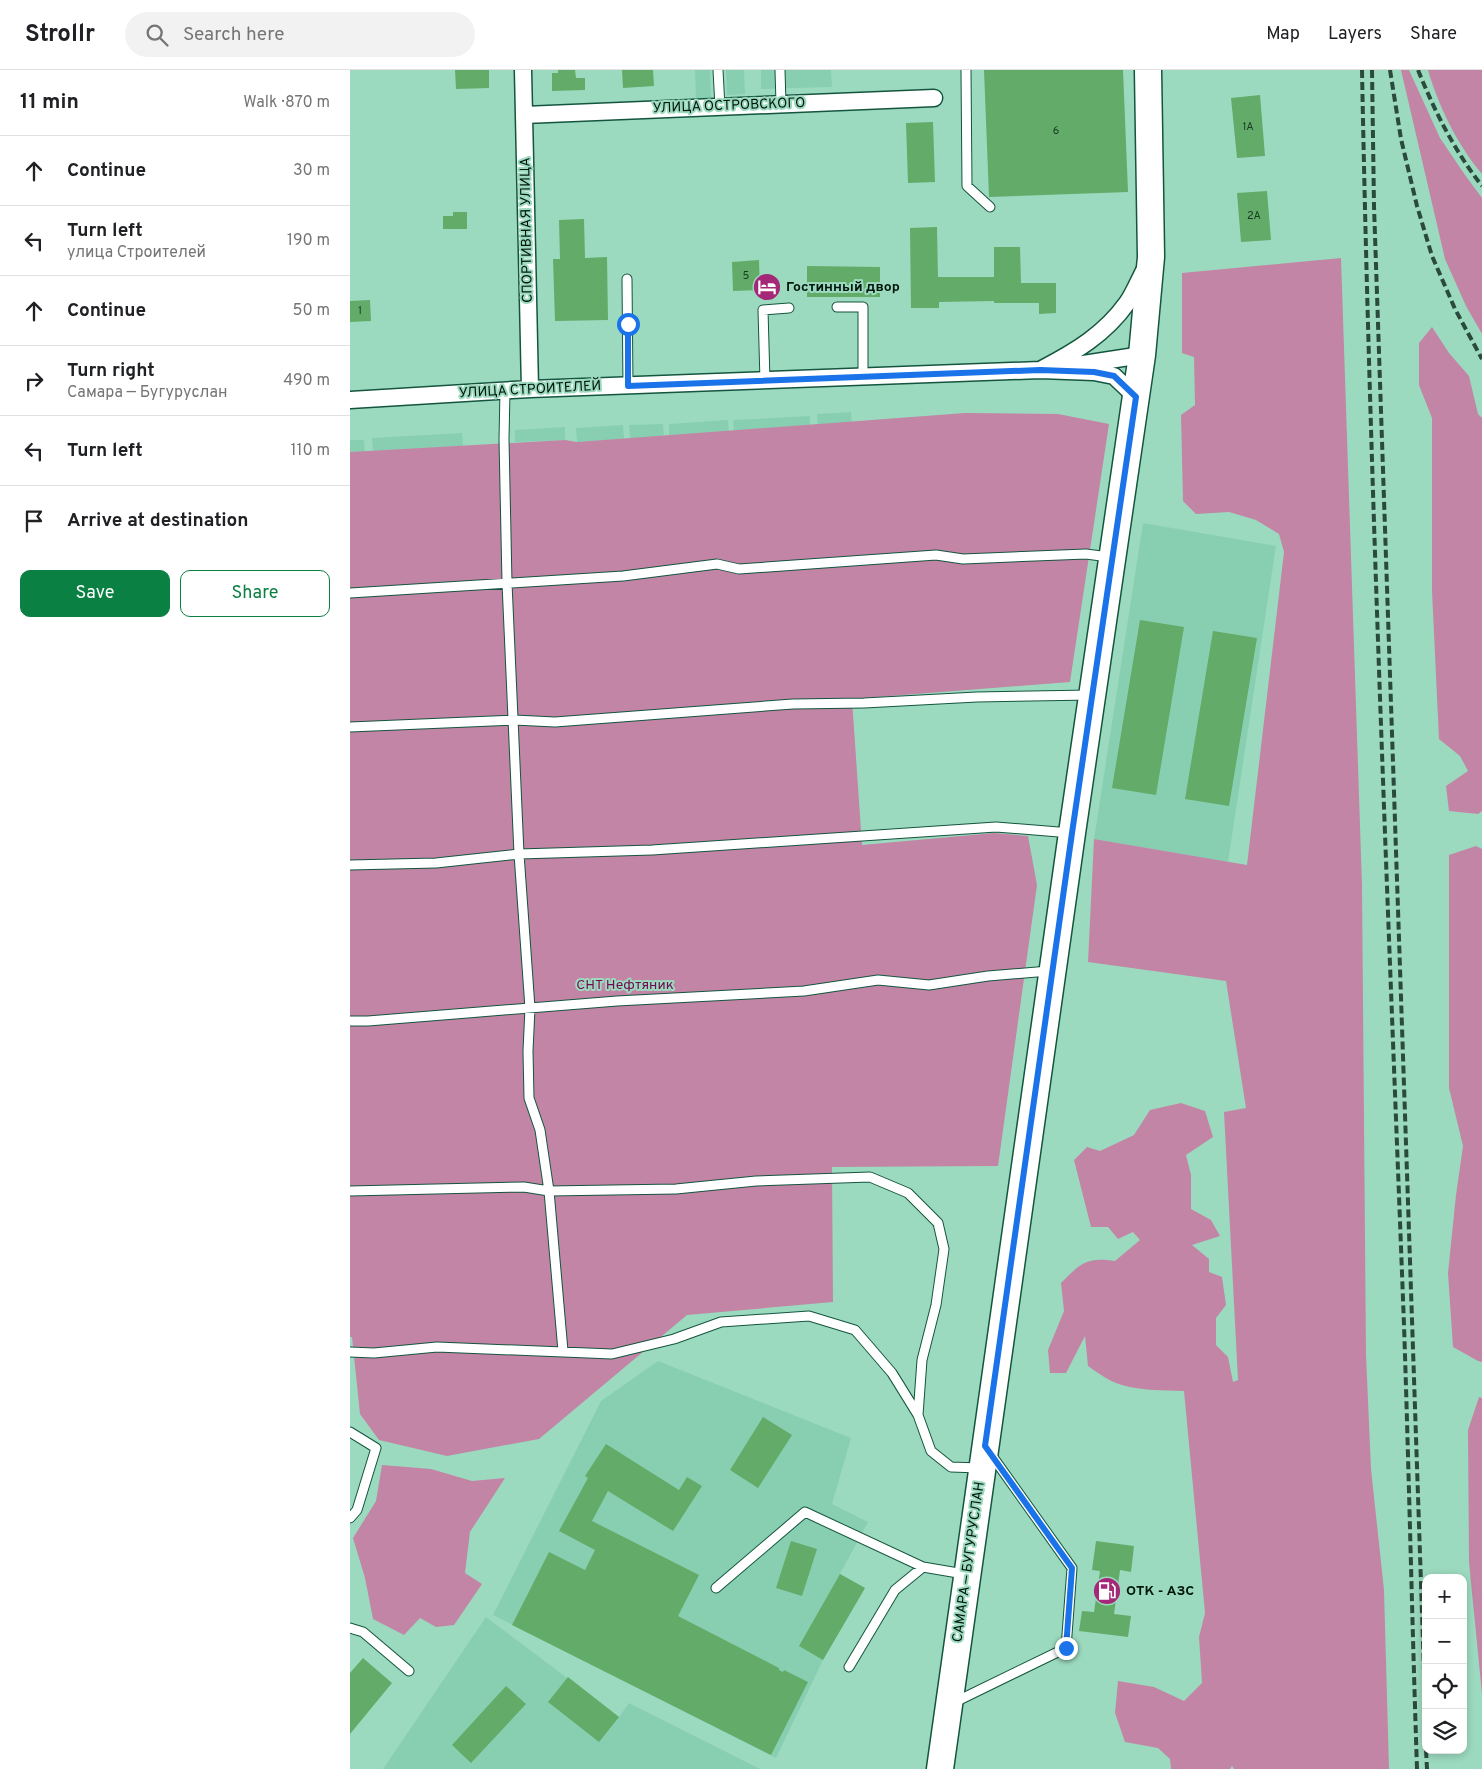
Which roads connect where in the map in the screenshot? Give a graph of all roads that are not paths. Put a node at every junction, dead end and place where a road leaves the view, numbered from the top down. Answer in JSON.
{"nodes":[{"id":1,"x":523,"y":70,"type":"edge"},
{"id":2,"x":718,"y":70,"type":"edge"},
{"id":3,"x":780,"y":70,"type":"edge"},
{"id":4,"x":966,"y":70,"type":"edge"},
{"id":5,"x":1148,"y":70,"type":"edge"},
{"id":6,"x":934,"y":98,"type":"dead end"},
{"id":7,"x":781,"y":104,"type":"junction"},
{"id":8,"x":720,"y":107,"type":"junction"},
{"id":9,"x":524,"y":114,"type":"junction"},
{"id":10,"x":990,"y":207,"type":"dead end"},
{"id":11,"x":1151,"y":257,"type":"junction"},
{"id":12,"x":627,"y":279,"type":"dead end"},
{"id":13,"x":837,"y":307,"type":"dead end"},
{"id":14,"x":789,"y":308,"type":"dead end"},
{"id":15,"x":1142,"y":355,"type":"junction"},
{"id":16,"x":1040,"y":370,"type":"junction"},
{"id":17,"x":863,"y":377,"type":"junction"},
{"id":18,"x":765,"y":381,"type":"junction"},
{"id":19,"x":628,"y":386,"type":"junction"},
{"id":20,"x":530,"y":389,"type":"junction"},
{"id":21,"x":505,"y":391,"type":"junction"},
{"id":22,"x":1136,"y":397,"type":"junction"},
{"id":23,"x":350,"y":400,"type":"edge"},
{"id":24,"x":1112,"y":558,"type":"junction"},
{"id":25,"x":508,"y":583,"type":"junction"},
{"id":26,"x":350,"y":592,"type":"edge"},
{"id":27,"x":1092,"y":695,"type":"junction"},
{"id":28,"x":514,"y":720,"type":"junction"},
{"id":29,"x":350,"y":727,"type":"edge"},
{"id":30,"x":1072,"y":833,"type":"junction"},
{"id":31,"x":519,"y":854,"type":"junction"},
{"id":32,"x":350,"y":865,"type":"edge"},
{"id":33,"x":1052,"y":971,"type":"junction"},
{"id":34,"x":530,"y":1008,"type":"junction"},
{"id":35,"x":350,"y":1021,"type":"edge"},
{"id":36,"x":350,"y":1191,"type":"edge"},
{"id":37,"x":549,"y":1191,"type":"junction"},
{"id":38,"x":563,"y":1351,"type":"junction"},
{"id":39,"x":350,"y":1352,"type":"edge"},
{"id":40,"x":918,"y":1415,"type":"junction"},
{"id":41,"x":350,"y":1432,"type":"edge"},
{"id":42,"x":984,"y":1457,"type":"junction"},
{"id":43,"x":350,"y":1518,"type":"edge"},
{"id":44,"x":923,"y":1567,"type":"junction"},
{"id":45,"x":967,"y":1574,"type":"junction"},
{"id":46,"x":716,"y":1588,"type":"dead end"},
{"id":47,"x":350,"y":1628,"type":"edge"},
{"id":48,"x":849,"y":1667,"type":"dead end"},
{"id":49,"x":409,"y":1671,"type":"dead end"},
{"id":50,"x":949,"y":1705,"type":"junction"},
{"id":51,"x":940,"y":1769,"type":"edge"}],
"edges":[{"from":1,"to":9,"type":"street","name":"СПОРТИВНАЯ УЛИЦА"},
{"from":2,"to":8,"type":"lane"},
{"from":3,"to":7,"type":"lane"},
{"from":4,"to":10,"type":"lane"},
{"from":5,"to":11,"type":"main road","name":"САМАРА — БУГУРУСЛАН"},
{"from":6,"to":7,"type":"street","name":"УЛИЦА ОСТРОВСКОГО"},
{"from":7,"to":8,"type":"street","name":"УЛИЦА ОСТРОВСКОГО"},
{"from":8,"to":9,"type":"street","name":"УЛИЦА ОСТРОВСКОГО"},
{"from":9,"to":20,"type":"street","name":"СПОРТИВНАЯ УЛИЦА"},
{"from":11,"to":15,"type":"main road","name":"САМАРА — БУГУРУСЛАН"},
{"from":11,"to":16,"type":"street"},
{"from":12,"to":19,"type":"lane"},
{"from":13,"to":17,"type":"lane"},
{"from":14,"to":18,"type":"lane"},
{"from":15,"to":16,"type":"street"},
{"from":15,"to":22,"type":"main road","name":"САМАРА — БУГУРУСЛАН"},
{"from":16,"to":17,"type":"street","name":"УЛИЦА СТРОИТЕЛЕЙ"},
{"from":16,"to":22,"type":"street"},
{"from":17,"to":18,"type":"street","name":"УЛИЦА СТРОИТЕЛЕЙ"},
{"from":18,"to":19,"type":"street","name":"УЛИЦА СТРОИТЕЛЕЙ"},
{"from":19,"to":20,"type":"street","name":"УЛИЦА СТРОИТЕЛЕЙ"},
{"from":20,"to":21,"type":"street","name":"УЛИЦА СТРОИТЕЛЕЙ"},
{"from":21,"to":23,"type":"street","name":"УЛИЦА СТРОИТЕЛЕЙ"},
{"from":21,"to":25,"type":"lane"},
{"from":22,"to":24,"type":"main road","name":"САМАРА — БУГУРУСЛАН"},
{"from":24,"to":25,"type":"lane"},
{"from":24,"to":27,"type":"main road","name":"САМАРА — БУГУРУСЛАН"},
{"from":25,"to":26,"type":"lane"},
{"from":25,"to":28,"type":"lane"},
{"from":27,"to":28,"type":"lane"},
{"from":27,"to":30,"type":"main road","name":"САМАРА — БУГУРУСЛАН"},
{"from":28,"to":29,"type":"lane"},
{"from":28,"to":31,"type":"lane"},
{"from":30,"to":31,"type":"lane"},
{"from":30,"to":33,"type":"main road","name":"САМАРА — БУГУРУСЛАН"},
{"from":31,"to":32,"type":"lane"},
{"from":31,"to":34,"type":"lane"},
{"from":33,"to":34,"type":"lane"},
{"from":33,"to":42,"type":"main road","name":"САМАРА — БУГУРУСЛАН"},
{"from":34,"to":35,"type":"lane"},
{"from":34,"to":37,"type":"lane"},
{"from":36,"to":37,"type":"lane"},
{"from":37,"to":38,"type":"lane"},
{"from":37,"to":40,"type":"lane"},
{"from":38,"to":39,"type":"lane"},
{"from":38,"to":40,"type":"lane"},
{"from":40,"to":42,"type":"lane"},
{"from":41,"to":43,"type":"lane"},
{"from":42,"to":45,"type":"main road","name":"САМАРА — БУГУРУСЛАН"},
{"from":42,"to":50,"type":"lane"},
{"from":44,"to":45,"type":"lane"},
{"from":44,"to":46,"type":"lane"},
{"from":44,"to":48,"type":"lane"},
{"from":45,"to":50,"type":"main road","name":"САМАРА — БУГУРУСЛАН"},
{"from":47,"to":49,"type":"lane"},
{"from":50,"to":51,"type":"main road","name":"САМАРА — БУГУРУСЛАН"}]}
